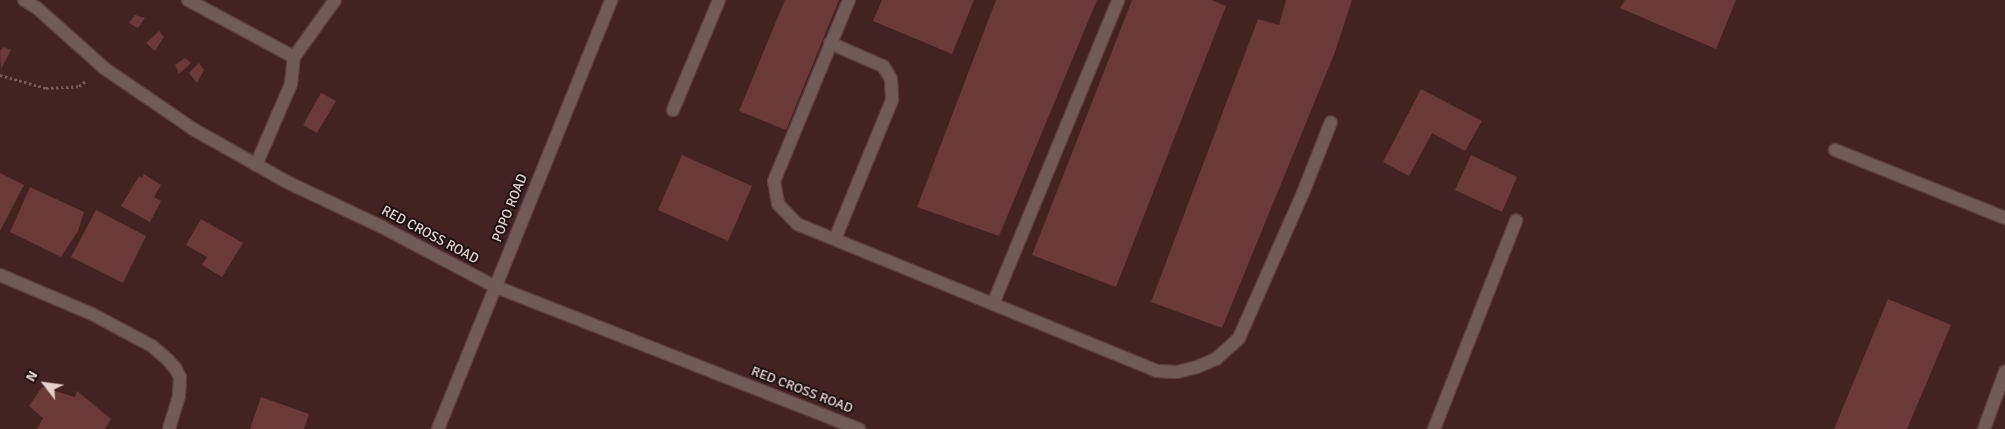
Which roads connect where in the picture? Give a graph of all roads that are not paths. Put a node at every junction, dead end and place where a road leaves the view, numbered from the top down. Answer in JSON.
{"nodes":[{"id":1,"x":24,"y":0,"type":"edge"},
{"id":2,"x":188,"y":0,"type":"edge"},
{"id":3,"x":335,"y":0,"type":"edge"},
{"id":4,"x":611,"y":0,"type":"edge"},
{"id":5,"x":719,"y":0,"type":"edge"},
{"id":6,"x":849,"y":0,"type":"edge"},
{"id":7,"x":1118,"y":0,"type":"edge"},
{"id":8,"x":830,"y":43,"type":"junction"},
{"id":9,"x":294,"y":57,"type":"junction"},
{"id":10,"x":673,"y":110,"type":"dead end"},
{"id":11,"x":1331,"y":122,"type":"dead end"},
{"id":12,"x":1835,"y":150,"type":"dead end"},
{"id":13,"x":256,"y":165,"type":"junction"},
{"id":14,"x":2005,"y":218,"type":"edge"},
{"id":15,"x":1516,"y":221,"type":"dead end"},
{"id":16,"x":835,"y":239,"type":"junction"},
{"id":17,"x":0,"y":275,"type":"edge"},
{"id":18,"x":494,"y":286,"type":"junction"},
{"id":19,"x":993,"y":304,"type":"junction"},
{"id":20,"x":2005,"y":372,"type":"edge"},
{"id":21,"x":169,"y":429,"type":"edge"},
{"id":22,"x":438,"y":429,"type":"edge"},
{"id":23,"x":859,"y":429,"type":"edge"},
{"id":24,"x":1434,"y":429,"type":"edge"},
{"id":25,"x":1984,"y":429,"type":"edge"}],
"edges":[{"from":1,"to":13,"type":"street","name":"RED CROSS ROAD"},
{"from":2,"to":9,"type":"street"},
{"from":3,"to":9,"type":"street"},
{"from":4,"to":18,"type":"street","name":"POPO ROAD"},
{"from":5,"to":10,"type":"street"},
{"from":6,"to":8,"type":"street"},
{"from":7,"to":19,"type":"street"},
{"from":8,"to":16,"type":"street"},
{"from":8,"to":16,"type":"street"},
{"from":9,"to":13,"type":"street"},
{"from":11,"to":19,"type":"street"},
{"from":12,"to":14,"type":"street"},
{"from":13,"to":18,"type":"street","name":"RED CROSS ROAD"},
{"from":15,"to":24,"type":"street"},
{"from":16,"to":19,"type":"street"},
{"from":17,"to":21,"type":"street"},
{"from":18,"to":22,"type":"street","name":"POPO ROAD"},
{"from":18,"to":23,"type":"street","name":"RED CROSS ROAD"},
{"from":20,"to":25,"type":"street"}]}
